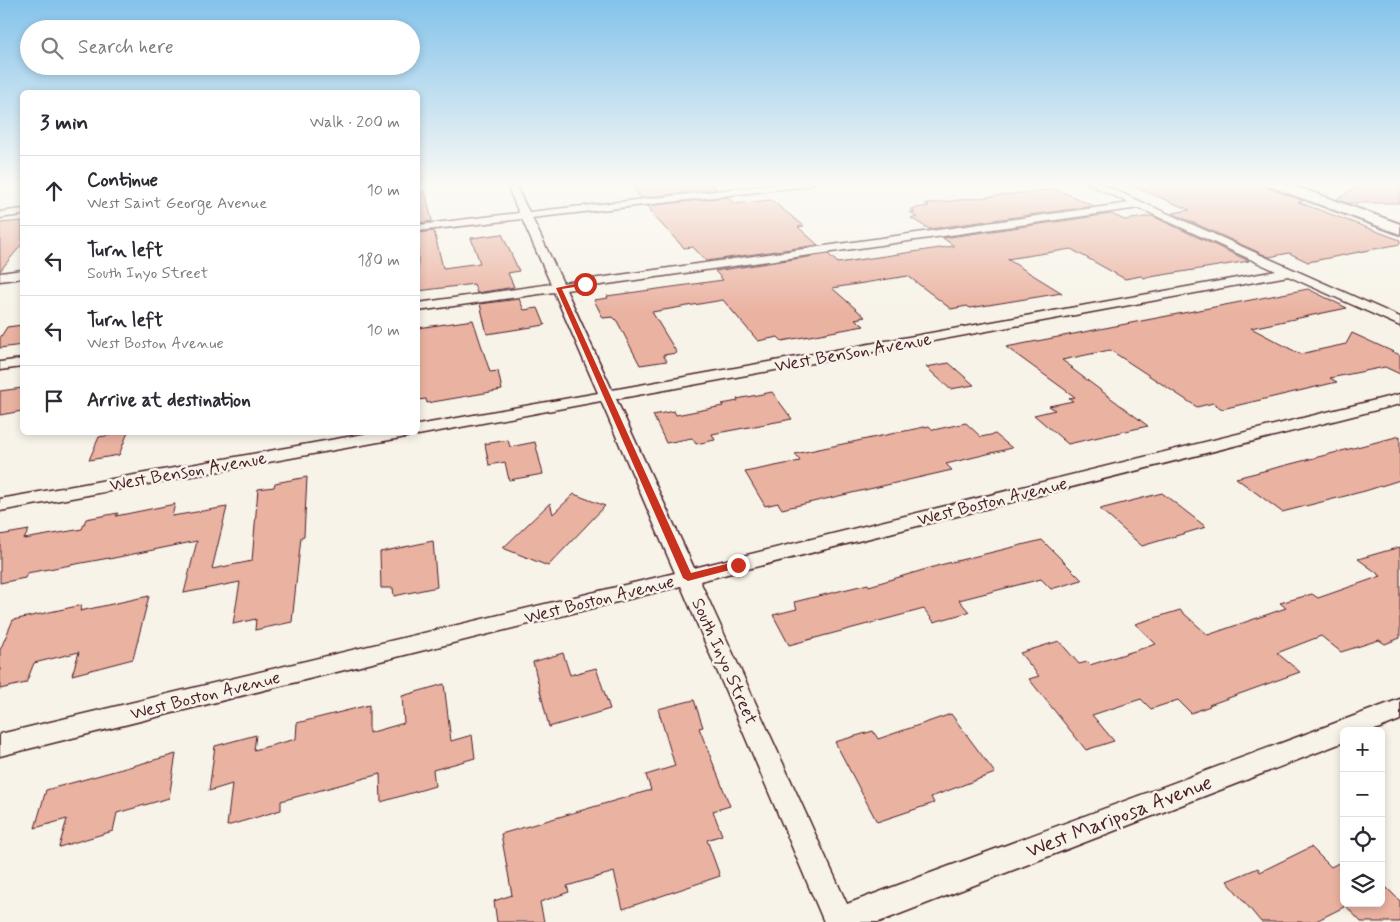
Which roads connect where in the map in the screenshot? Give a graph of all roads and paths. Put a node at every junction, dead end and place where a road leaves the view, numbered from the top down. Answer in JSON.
{"nodes":[{"id":1,"x":436,"y":226,"type":"edge"},
{"id":2,"x":531,"y":226,"type":"edge"},
{"id":3,"x":988,"y":226,"type":"edge"},
{"id":4,"x":1188,"y":226,"type":"edge"},
{"id":5,"x":420,"y":228,"type":"edge"},
{"id":6,"x":1289,"y":272,"type":"junction"},
{"id":7,"x":20,"y":274,"type":"edge"},
{"id":8,"x":0,"y":277,"type":"edge"},
{"id":9,"x":559,"y":288,"type":"junction"},
{"id":10,"x":420,"y":308,"type":"edge"},
{"id":11,"x":1396,"y":318,"type":"edge"},
{"id":12,"x":20,"y":363,"type":"edge"},
{"id":13,"x":0,"y":366,"type":"edge"},
{"id":14,"x":607,"y":396,"type":"junction"},
{"id":15,"x":1400,"y":399,"type":"edge"},
{"id":16,"x":420,"y":430,"type":"edge"},
{"id":17,"x":389,"y":435,"type":"edge"},
{"id":18,"x":0,"y":505,"type":"edge"},
{"id":19,"x":688,"y":578,"type":"junction"},
{"id":20,"x":1400,"y":709,"type":"edge"},
{"id":21,"x":0,"y":745,"type":"edge"},
{"id":22,"x":839,"y":922,"type":"edge"}],
"edges":[{"from":1,"to":5,"type":"street"},
{"from":2,"to":9,"type":"street","name":"South Inyo Street"},
{"from":3,"to":9,"type":"street"},
{"from":4,"to":6,"type":"street"},
{"from":6,"to":11,"type":"street"},
{"from":6,"to":14,"type":"street","name":"West Benson Avenue"},
{"from":7,"to":8,"type":"street"},
{"from":9,"to":10,"type":"street"},
{"from":9,"to":14,"type":"street","name":"South Inyo Street"},
{"from":12,"to":13,"type":"street"},
{"from":14,"to":16,"type":"street","name":"West Benson Avenue"},
{"from":14,"to":19,"type":"street","name":"South Inyo Street"},
{"from":15,"to":19,"type":"street","name":"West Boston Avenue"},
{"from":17,"to":18,"type":"street","name":"West Benson Avenue"},
{"from":19,"to":21,"type":"street","name":"West Boston Avenue"},
{"from":19,"to":22,"type":"street","name":"South Inyo Street"},
{"from":20,"to":22,"type":"street","name":"West Mariposa Avenue"}]}
